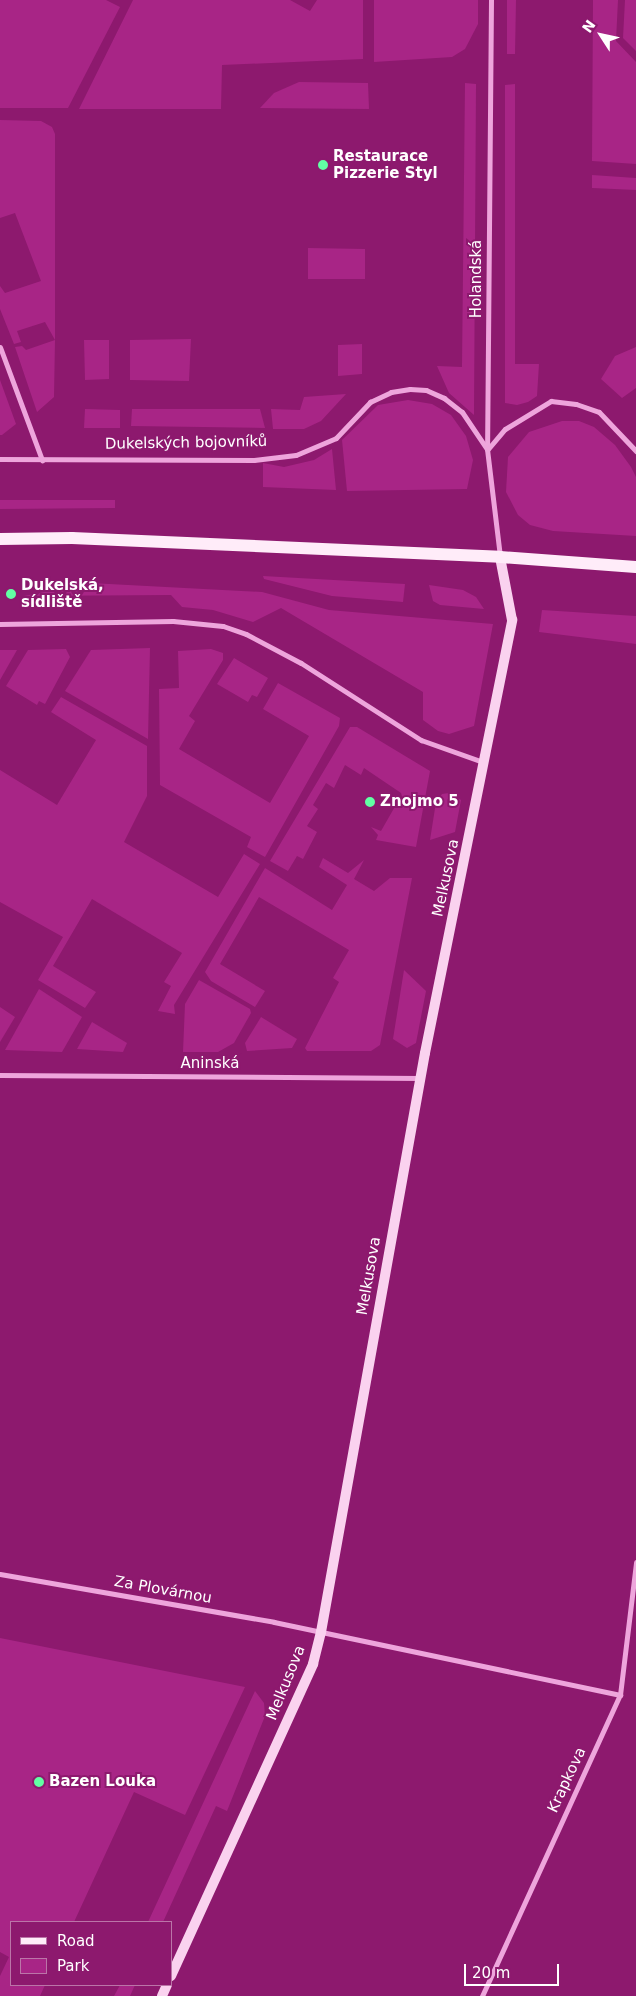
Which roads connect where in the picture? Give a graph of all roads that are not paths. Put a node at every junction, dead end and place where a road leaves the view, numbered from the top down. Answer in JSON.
{"nodes":[{"id":1,"x":491,"y":0,"type":"edge"},
{"id":2,"x":0,"y":347,"type":"edge"},
{"id":3,"x":487,"y":449,"type":"junction"},
{"id":4,"x":636,"y":451,"type":"edge"},
{"id":5,"x":0,"y":460,"type":"edge"},
{"id":6,"x":42,"y":460,"type":"junction"},
{"id":7,"x":0,"y":539,"type":"edge"},
{"id":8,"x":500,"y":557,"type":"junction"},
{"id":9,"x":636,"y":567,"type":"edge"},
{"id":10,"x":0,"y":624,"type":"edge"},
{"id":11,"x":483,"y":762,"type":"junction"},
{"id":12,"x":0,"y":1075,"type":"edge"},
{"id":13,"x":420,"y":1078,"type":"junction"},
{"id":14,"x":636,"y":1562,"type":"edge"},
{"id":15,"x":0,"y":1574,"type":"edge"},
{"id":16,"x":321,"y":1632,"type":"junction"},
{"id":17,"x":620,"y":1695,"type":"junction"},
{"id":18,"x":172,"y":1974,"type":"edge"},
{"id":19,"x":482,"y":1996,"type":"edge"}],
"edges":[{"from":1,"to":3,"type":"street","name":"Holandská"},
{"from":2,"to":6,"type":"street"},
{"from":3,"to":4,"type":"street"},
{"from":3,"to":6,"type":"street","name":"Dukelských bojovníků"},
{"from":3,"to":8,"type":"street","name":"Holandská"},
{"from":5,"to":6,"type":"street","name":"Dukelských bojovníků"},
{"from":7,"to":8,"type":"main road"},
{"from":8,"to":9,"type":"main road"},
{"from":8,"to":11,"type":"street","name":"Melkusova"},
{"from":10,"to":11,"type":"street"},
{"from":11,"to":13,"type":"street","name":"Melkusova"},
{"from":12,"to":13,"type":"street","name":"Aninská"},
{"from":13,"to":16,"type":"street","name":"Melkusova"},
{"from":14,"to":17,"type":"street","name":"Krapkova"},
{"from":15,"to":16,"type":"street","name":"Za Plovárnou"},
{"from":16,"to":17,"type":"street","name":"Za Plovárnou"},
{"from":16,"to":18,"type":"street","name":"Melkusova"},
{"from":17,"to":19,"type":"street","name":"Krapkova"}]}
